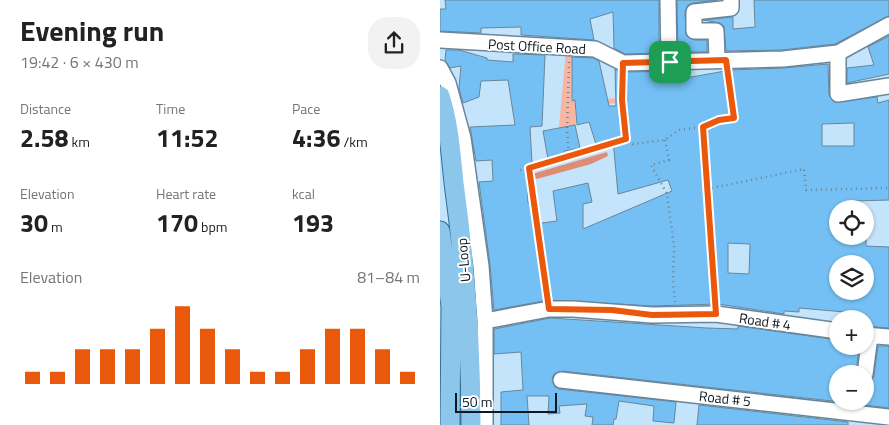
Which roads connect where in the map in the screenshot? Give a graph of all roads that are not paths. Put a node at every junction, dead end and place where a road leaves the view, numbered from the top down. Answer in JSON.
{"nodes":[{"id":1,"x":668,"y":0,"type":"edge"},
{"id":2,"x":731,"y":0,"type":"edge"},
{"id":3,"x":889,"y":25,"type":"edge"},
{"id":4,"x":440,"y":40,"type":"edge"},
{"id":5,"x":838,"y":53,"type":"junction"},
{"id":6,"x":722,"y":59,"type":"junction"},
{"id":7,"x":670,"y":62,"type":"junction"},
{"id":8,"x":440,"y":68,"type":"edge"},
{"id":9,"x":889,"y":86,"type":"edge"},
{"id":10,"x":440,"y":96,"type":"edge"},
{"id":11,"x":440,"y":231,"type":"edge"},
{"id":12,"x":485,"y":320,"type":"junction"},
{"id":13,"x":829,"y":330,"type":"edge"},
{"id":14,"x":874,"y":336,"type":"edge"},
{"id":15,"x":889,"y":337,"type":"edge"},
{"id":16,"x":561,"y":380,"type":"dead end"},
{"id":17,"x":860,"y":413,"type":"edge"},
{"id":18,"x":889,"y":417,"type":"edge"},
{"id":19,"x":450,"y":425,"type":"edge"},
{"id":20,"x":471,"y":425,"type":"edge"},
{"id":21,"x":486,"y":425,"type":"edge"}],
"edges":[{"from":1,"to":7,"type":"street"},
{"from":2,"to":6,"type":"street"},
{"from":3,"to":5,"type":"street"},
{"from":4,"to":7,"type":"street","name":"Post Office Road"},
{"from":5,"to":6,"type":"street","name":"Post Office Road"},
{"from":5,"to":9,"type":"street"},
{"from":6,"to":7,"type":"street","name":"Post Office Road"},
{"from":8,"to":12,"type":"street"},
{"from":10,"to":20,"type":"main road","name":"U-Loop"},
{"from":11,"to":19,"type":"main road"},
{"from":12,"to":13,"type":"street","name":"Road # 4"},
{"from":12,"to":21,"type":"street"},
{"from":14,"to":15,"type":"street"},
{"from":16,"to":17,"type":"street","name":"Road # 5"},
{"from":17,"to":18,"type":"street","name":"Road # 5"}]}
